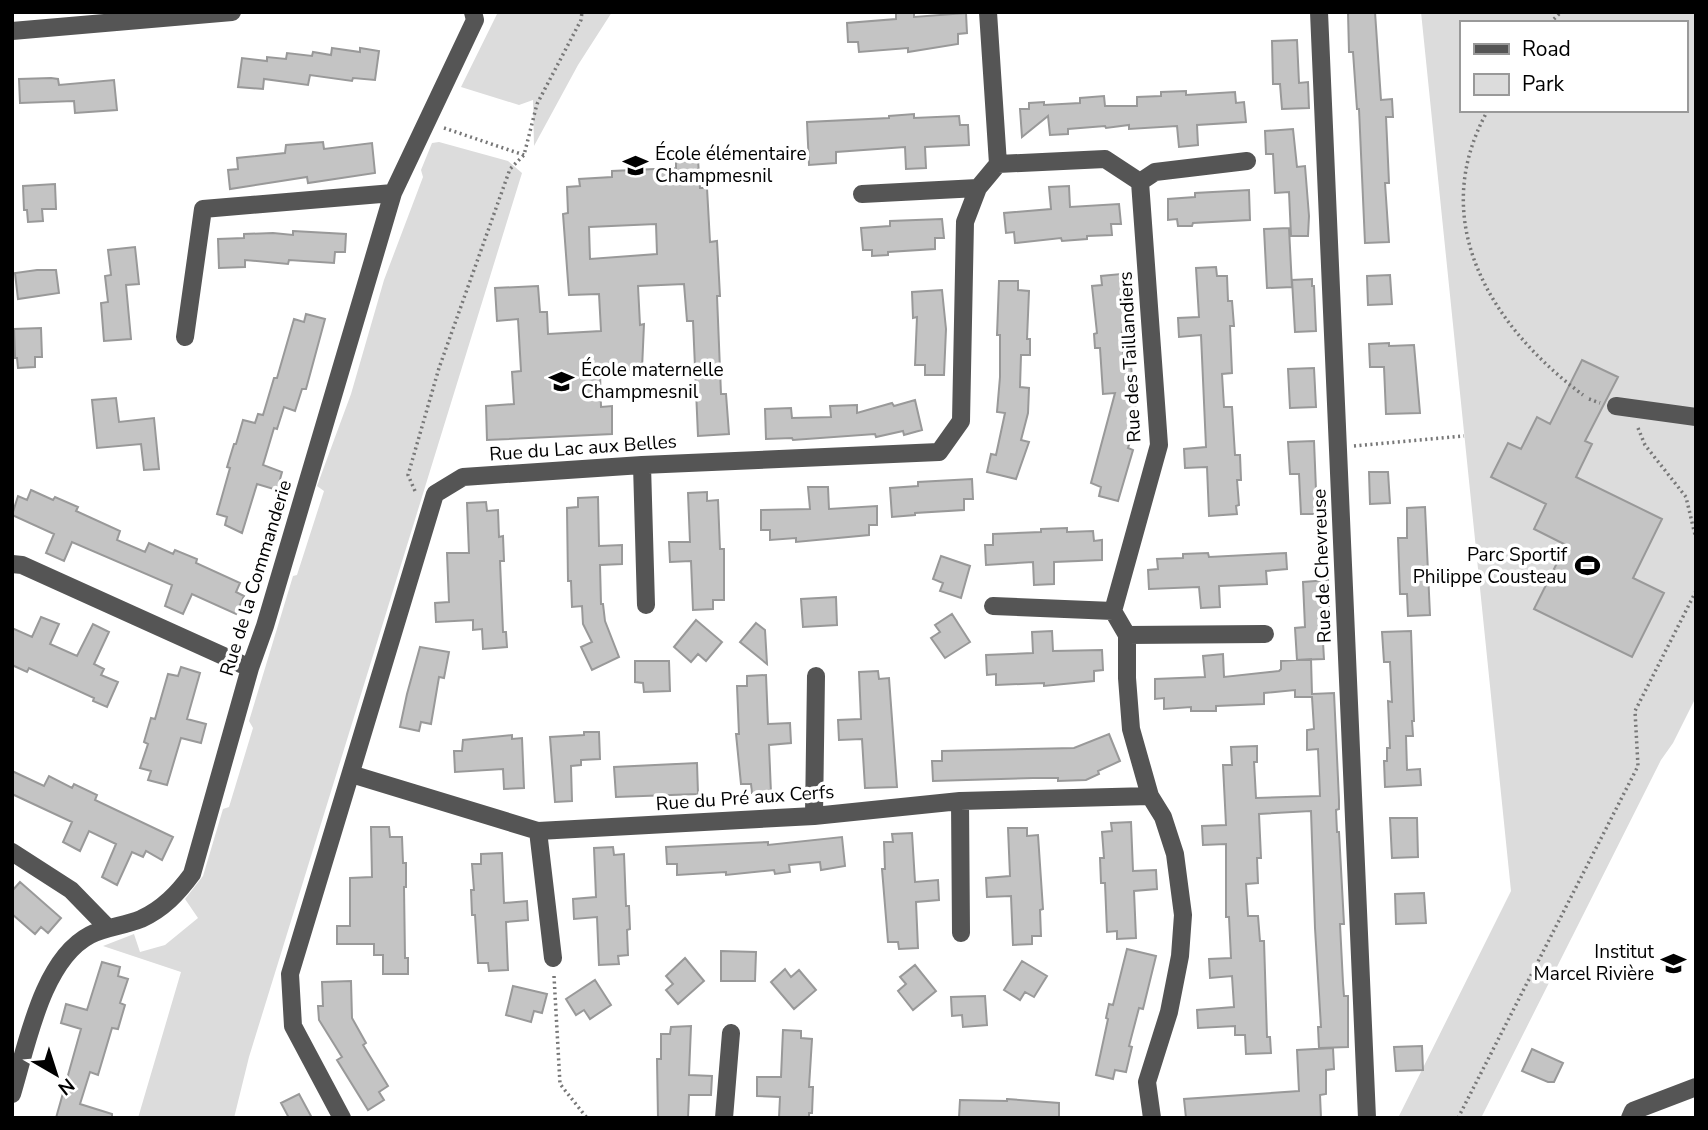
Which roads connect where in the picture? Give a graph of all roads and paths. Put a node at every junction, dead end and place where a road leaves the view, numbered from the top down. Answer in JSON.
{"nodes":[{"id":1,"x":232,"y":12,"type":"edge"},
{"id":2,"x":473,"y":12,"type":"edge"},
{"id":3,"x":582,"y":12,"type":"edge"},
{"id":4,"x":988,"y":12,"type":"edge"},
{"id":5,"x":1319,"y":12,"type":"edge"},
{"id":6,"x":12,"y":32,"type":"edge"},
{"id":7,"x":1487,"y":112,"type":"edge"},
{"id":8,"x":425,"y":121,"type":"junction"},
{"id":9,"x":524,"y":155,"type":"junction"},
{"id":10,"x":1247,"y":160,"type":"dead end"},
{"id":11,"x":999,"y":164,"type":"junction"},
{"id":12,"x":1140,"y":182,"type":"junction"},
{"id":13,"x":978,"y":188,"type":"junction"},
{"id":14,"x":393,"y":194,"type":"junction"},
{"id":15,"x":862,"y":194,"type":"dead end"},
{"id":16,"x":185,"y":337,"type":"dead end"},
{"id":17,"x":1583,"y":395,"type":"dead end"},
{"id":18,"x":1623,"y":407,"type":"joint"},
{"id":19,"x":1696,"y":417,"type":"edge"},
{"id":20,"x":1464,"y":436,"type":"dead end"},
{"id":21,"x":1338,"y":448,"type":"junction"},
{"id":22,"x":642,"y":465,"type":"junction"},
{"id":23,"x":435,"y":494,"type":"junction"},
{"id":24,"x":1696,"y":539,"type":"edge"},
{"id":25,"x":12,"y":564,"type":"edge"},
{"id":26,"x":1696,"y":591,"type":"edge"},
{"id":27,"x":646,"y":605,"type":"dead end"},
{"id":28,"x":993,"y":606,"type":"dead end"},
{"id":29,"x":1113,"y":611,"type":"junction"},
{"id":30,"x":1265,"y":634,"type":"dead end"},
{"id":31,"x":1127,"y":635,"type":"junction"},
{"id":32,"x":250,"y":668,"type":"junction"},
{"id":33,"x":816,"y":676,"type":"dead end"},
{"id":34,"x":351,"y":774,"type":"junction"},
{"id":35,"x":1150,"y":796,"type":"junction"},
{"id":36,"x":960,"y":801,"type":"junction"},
{"id":37,"x":814,"y":816,"type":"junction"},
{"id":38,"x":538,"y":831,"type":"junction"},
{"id":39,"x":12,"y":852,"type":"edge"},
{"id":40,"x":108,"y":928,"type":"junction"},
{"id":41,"x":961,"y":933,"type":"dead end"},
{"id":42,"x":553,"y":958,"type":"joint"},
{"id":43,"x":731,"y":1033,"type":"dead end"},
{"id":44,"x":1696,"y":1087,"type":"edge"},
{"id":45,"x":12,"y":1094,"type":"edge"},
{"id":46,"x":342,"y":1118,"type":"edge"},
{"id":47,"x":587,"y":1118,"type":"edge"},
{"id":48,"x":724,"y":1118,"type":"edge"},
{"id":49,"x":1152,"y":1118,"type":"edge"},
{"id":50,"x":1367,"y":1118,"type":"edge"},
{"id":51,"x":1458,"y":1118,"type":"edge"},
{"id":52,"x":1630,"y":1118,"type":"edge"}],
"edges":[{"from":1,"to":6,"type":"street"},
{"from":2,"to":8,"type":"street","name":"Rue de la Commanderie"},
{"from":3,"to":9,"type":"path"},
{"from":4,"to":11,"type":"street"},
{"from":5,"to":21,"type":"street","name":"Rue de Chevreuse"},
{"from":7,"to":17,"type":"path"},
{"from":8,"to":9,"type":"path"},
{"from":8,"to":14,"type":"street","name":"Rue de la Commanderie"},
{"from":9,"to":23,"type":"path"},
{"from":10,"to":12,"type":"street"},
{"from":11,"to":12,"type":"street"},
{"from":11,"to":13,"type":"street","name":"Rue du Lac aux Belles"},
{"from":12,"to":29,"type":"street","name":"Rue des Taillandiers"},
{"from":13,"to":15,"type":"street"},
{"from":13,"to":22,"type":"street","name":"Rue du Lac aux Belles"},
{"from":14,"to":16,"type":"street"},
{"from":14,"to":32,"type":"street","name":"Rue de la Commanderie"},
{"from":18,"to":19,"type":"street"},
{"from":18,"to":24,"type":"path"},
{"from":20,"to":21,"type":"path"},
{"from":21,"to":50,"type":"street","name":"Rue de Chevreuse"},
{"from":22,"to":23,"type":"street","name":"Rue du Lac aux Belles"},
{"from":22,"to":27,"type":"street"},
{"from":23,"to":34,"type":"street"},
{"from":25,"to":32,"type":"street"},
{"from":26,"to":51,"type":"path"},
{"from":28,"to":29,"type":"street"},
{"from":29,"to":31,"type":"street"},
{"from":30,"to":31,"type":"street"},
{"from":31,"to":35,"type":"street"},
{"from":32,"to":40,"type":"street","name":"Rue de la Commanderie"},
{"from":33,"to":37,"type":"street"},
{"from":34,"to":38,"type":"street","name":"Rue du Pré aux Cerfs"},
{"from":34,"to":46,"type":"street"},
{"from":35,"to":36,"type":"street","name":"Rue du Pré aux Cerfs"},
{"from":35,"to":49,"type":"street"},
{"from":36,"to":37,"type":"street","name":"Rue du Pré aux Cerfs"},
{"from":36,"to":41,"type":"street"},
{"from":37,"to":38,"type":"street","name":"Rue du Pré aux Cerfs"},
{"from":38,"to":42,"type":"street"},
{"from":39,"to":40,"type":"street"},
{"from":40,"to":45,"type":"street","name":"Rue de la Commanderie"},
{"from":42,"to":47,"type":"path"},
{"from":43,"to":48,"type":"street"},
{"from":44,"to":52,"type":"street"}]}
